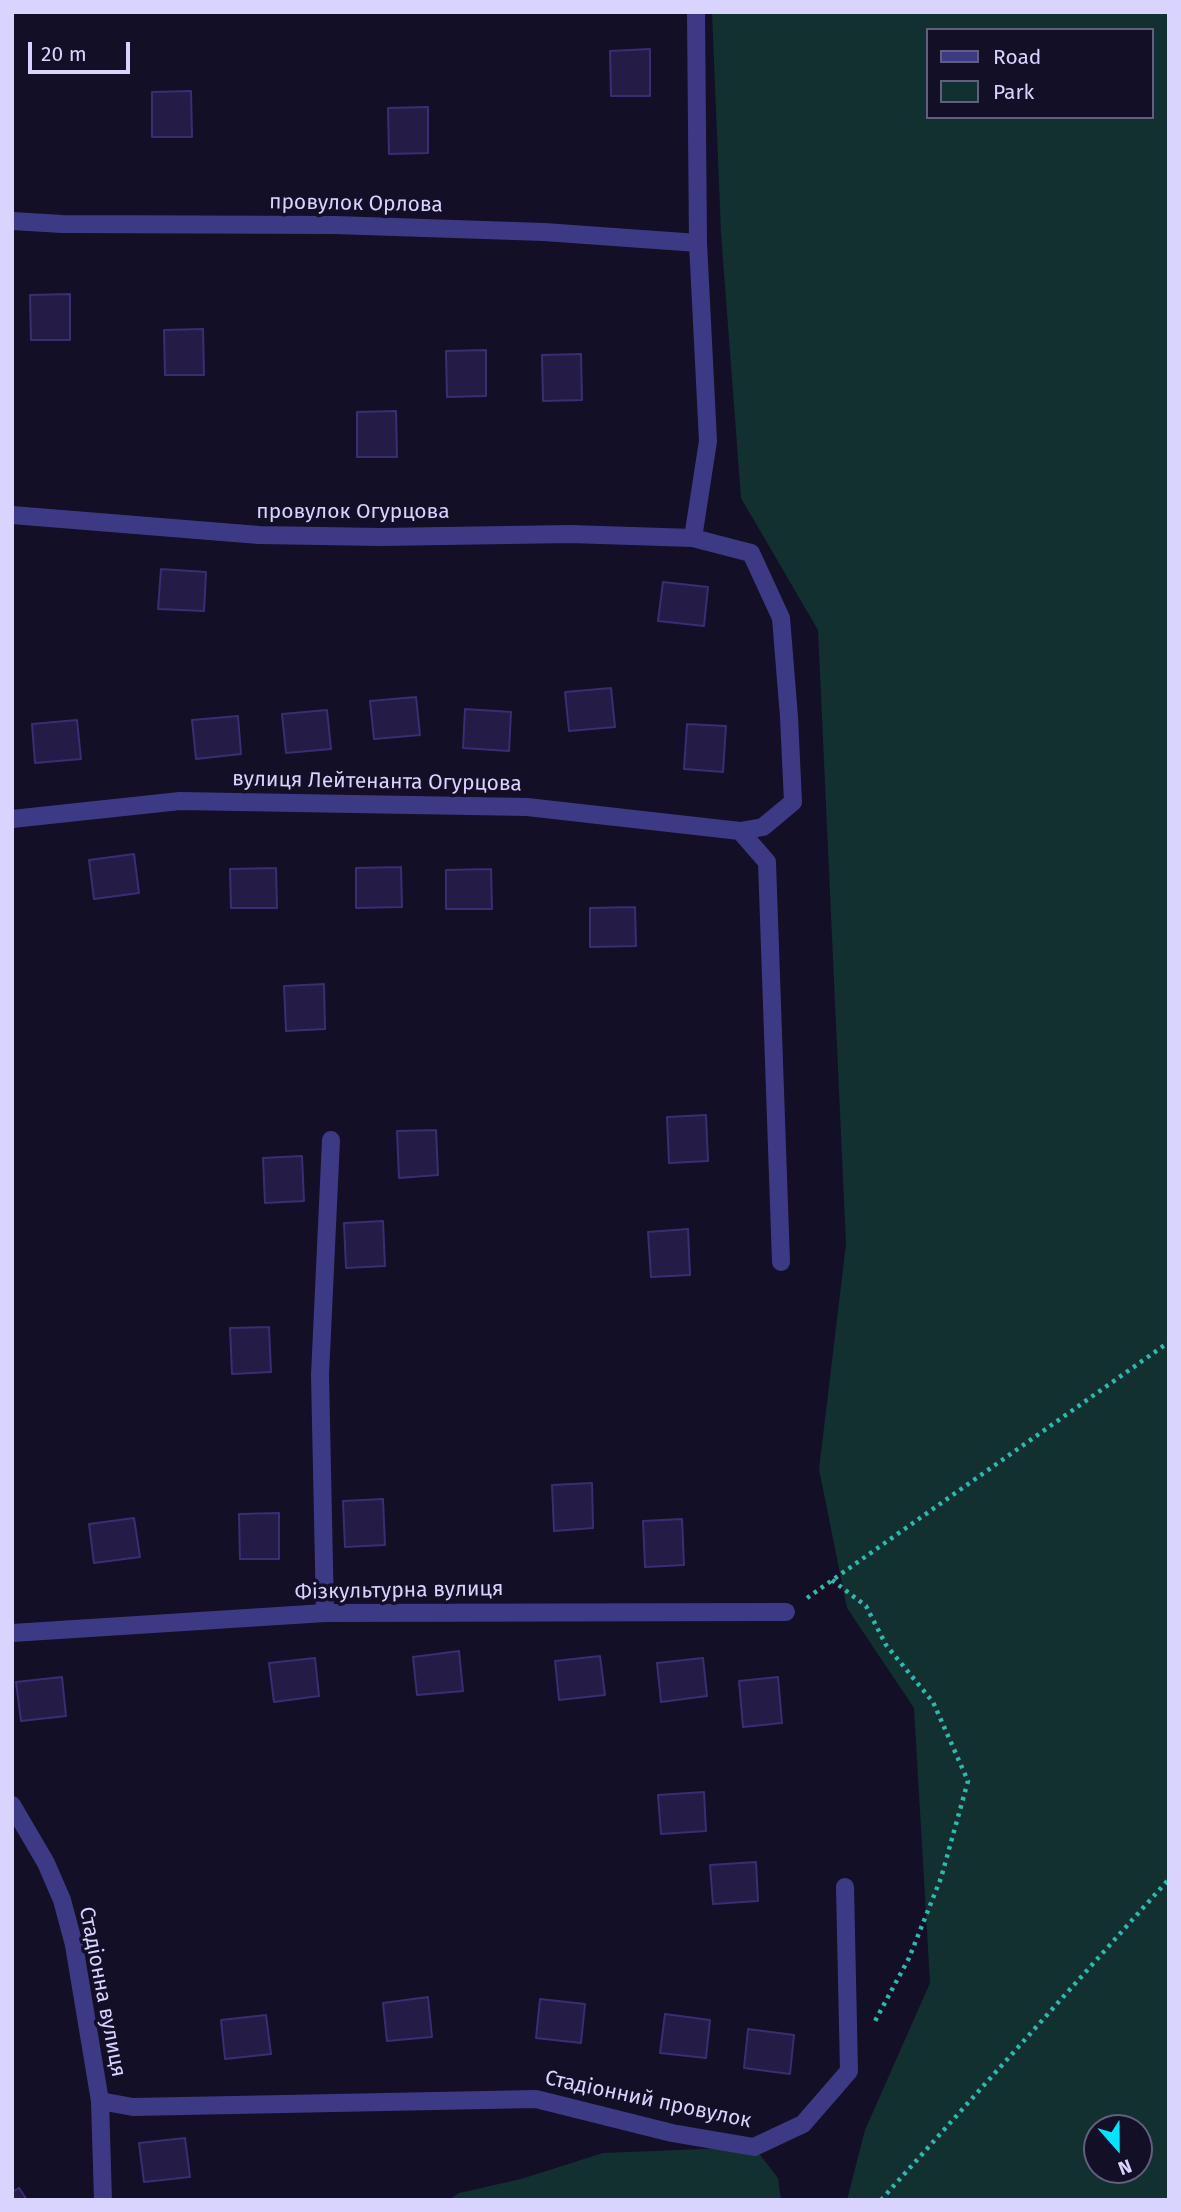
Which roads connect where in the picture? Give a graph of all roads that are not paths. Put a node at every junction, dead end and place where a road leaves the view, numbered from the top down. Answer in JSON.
{"nodes":[{"id":1,"x":696,"y":12,"type":"edge"},
{"id":2,"x":12,"y":221,"type":"edge"},
{"id":3,"x":698,"y":243,"type":"junction"},
{"id":4,"x":12,"y":515,"type":"edge"},
{"id":5,"x":693,"y":538,"type":"junction"},
{"id":6,"x":12,"y":819,"type":"edge"},
{"id":7,"x":740,"y":831,"type":"junction"},
{"id":8,"x":331,"y":1140,"type":"dead end"},
{"id":9,"x":781,"y":1262,"type":"dead end"},
{"id":10,"x":786,"y":1612,"type":"road end"},
{"id":11,"x":325,"y":1613,"type":"junction"},
{"id":12,"x":12,"y":1633,"type":"edge"},
{"id":13,"x":12,"y":1805,"type":"edge"},
{"id":14,"x":845,"y":1887,"type":"dead end"},
{"id":15,"x":100,"y":2101,"type":"junction"},
{"id":16,"x":103,"y":2200,"type":"edge"}],
"edges":[{"from":1,"to":3,"type":"street"},
{"from":2,"to":3,"type":"street","name":"провулок Орлова"},
{"from":3,"to":5,"type":"street"},
{"from":4,"to":5,"type":"street","name":"провулок Огурцова"},
{"from":5,"to":7,"type":"street","name":"провулок Огурцова"},
{"from":6,"to":7,"type":"street","name":"вулиця Лейтенанта Огурцова"},
{"from":7,"to":9,"type":"street"},
{"from":8,"to":11,"type":"street"},
{"from":10,"to":11,"type":"street","name":"Фізкультурна вулиця"},
{"from":11,"to":12,"type":"street","name":"Фізкультурна вулиця"},
{"from":13,"to":15,"type":"street","name":"Стадіонна вулиця"},
{"from":14,"to":15,"type":"street","name":"Стадіонний провулок"},
{"from":15,"to":16,"type":"street","name":"Стадіонна вулиця"}]}
